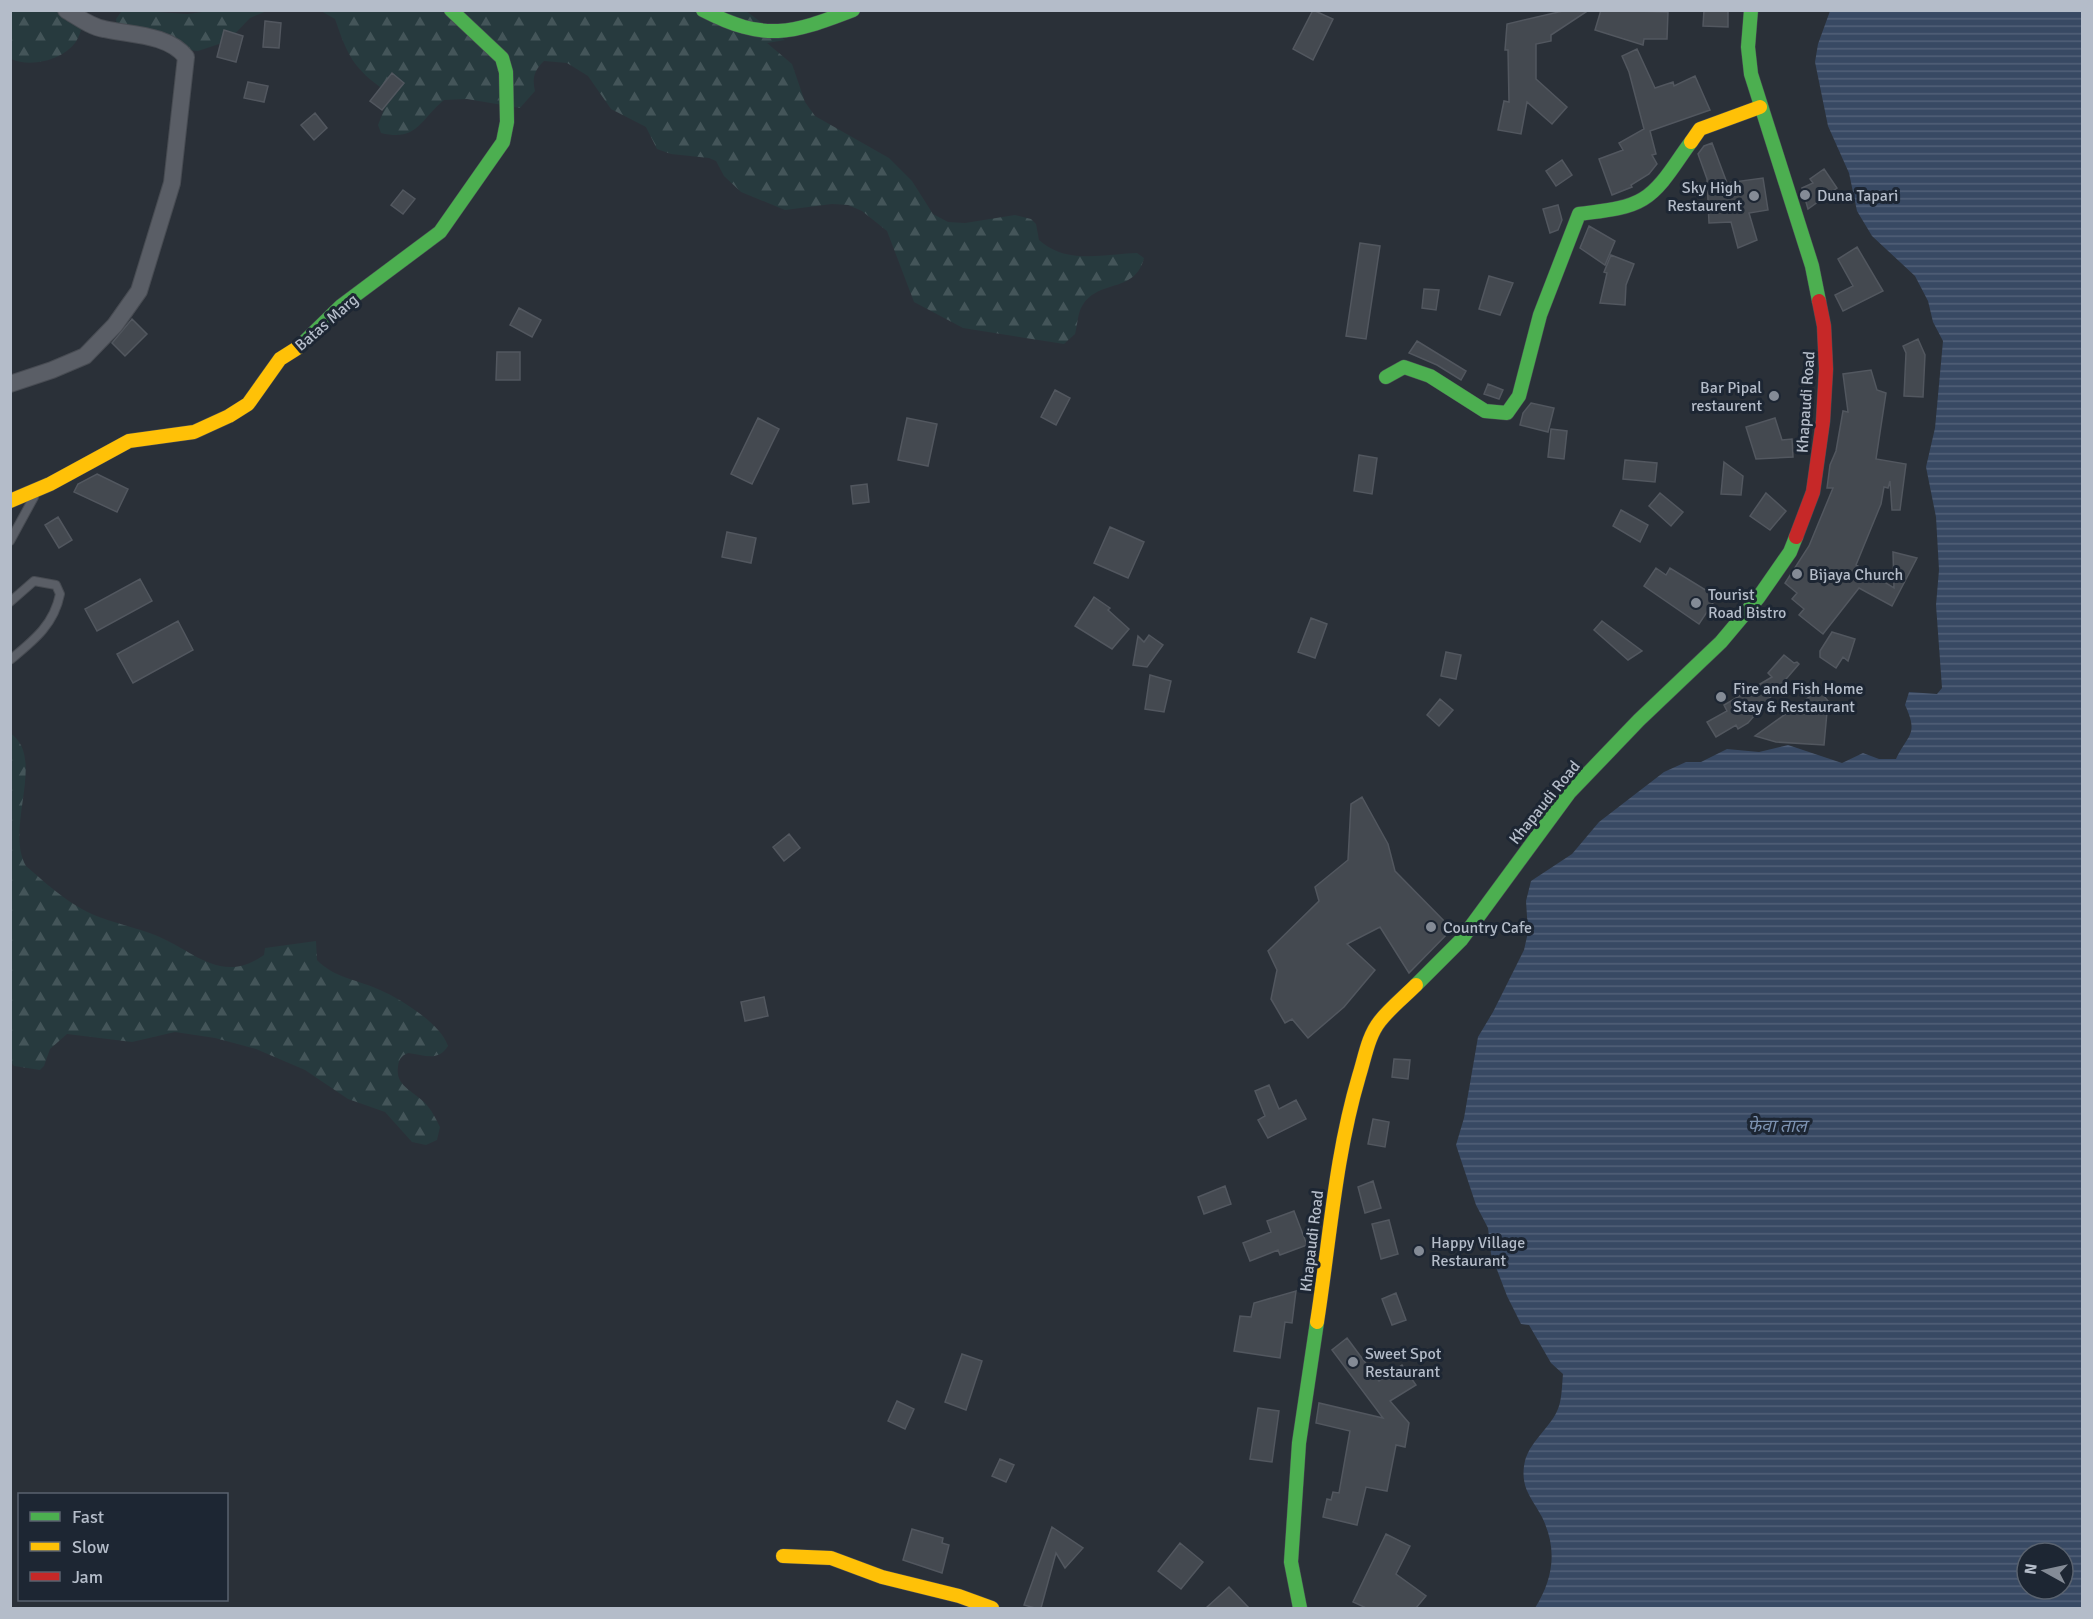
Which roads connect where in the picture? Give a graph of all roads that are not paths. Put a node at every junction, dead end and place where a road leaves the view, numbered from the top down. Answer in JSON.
{"nodes":[{"id":1,"x":66,"y":10,"type":"edge"},
{"id":2,"x":451,"y":10,"type":"edge"},
{"id":3,"x":703,"y":10,"type":"edge"},
{"id":4,"x":853,"y":10,"type":"edge"},
{"id":5,"x":1751,"y":10,"type":"edge"},
{"id":6,"x":1760,"y":106,"type":"junction"},
{"id":7,"x":1386,"y":377,"type":"dead end"},
{"id":8,"x":10,"y":384,"type":"edge"},
{"id":9,"x":38,"y":489,"type":"junction"},
{"id":10,"x":10,"y":501,"type":"edge"},
{"id":11,"x":10,"y":541,"type":"edge"},
{"id":12,"x":10,"y":602,"type":"edge"},
{"id":13,"x":10,"y":660,"type":"edge"},
{"id":14,"x":783,"y":1556,"type":"dead end"},
{"id":15,"x":992,"y":1608,"type":"edge"},
{"id":16,"x":1299,"y":1608,"type":"edge"}],
"edges":[{"from":1,"to":8,"type":"street"},
{"from":2,"to":9,"type":"main road","name":"Batas Marg"},
{"from":3,"to":4,"type":"main road"},
{"from":5,"to":6,"type":"main road","name":"Khapaudi Road"},
{"from":6,"to":7,"type":"main road"},
{"from":6,"to":16,"type":"main road","name":"Khapaudi Road"},
{"from":9,"to":10,"type":"main road","name":"Batas Marg"},
{"from":9,"to":11,"type":"lane"},
{"from":12,"to":13,"type":"lane"},
{"from":14,"to":15,"type":"main road"}]}
